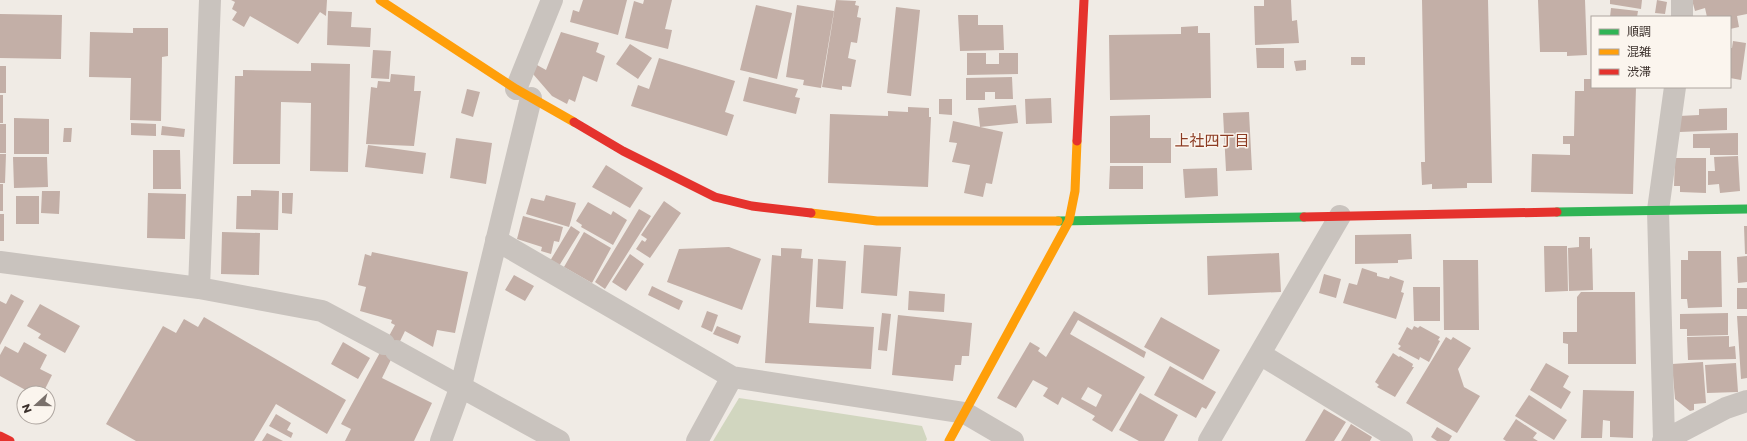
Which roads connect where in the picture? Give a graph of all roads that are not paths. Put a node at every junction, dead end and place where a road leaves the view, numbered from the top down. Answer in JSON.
{"nodes":[{"id":1,"x":210,"y":0,"type":"edge"},
{"id":2,"x":380,"y":0,"type":"edge"},
{"id":3,"x":552,"y":0,"type":"edge"},
{"id":4,"x":1084,"y":0,"type":"edge"},
{"id":5,"x":1682,"y":0,"type":"edge"},
{"id":6,"x":1682,"y":16,"type":"edge"},
{"id":7,"x":1675,"y":88,"type":"edge"},
{"id":8,"x":524,"y":93,"type":"junction"},
{"id":9,"x":1747,"y":209,"type":"edge"},
{"id":10,"x":1658,"y":210,"type":"junction"},
{"id":11,"x":1340,"y":216,"type":"junction"},
{"id":12,"x":1069,"y":220,"type":"junction"},
{"id":13,"x":496,"y":240,"type":"junction"},
{"id":14,"x":0,"y":262,"type":"edge"},
{"id":15,"x":200,"y":288,"type":"junction"},
{"id":16,"x":1260,"y":354,"type":"junction"},
{"id":17,"x":732,"y":377,"type":"junction"},
{"id":18,"x":461,"y":386,"type":"junction"},
{"id":19,"x":1747,"y":401,"type":"edge"},
{"id":20,"x":965,"y":413,"type":"junction"},
{"id":21,"x":0,"y":436,"type":"edge"},
{"id":22,"x":10,"y":441,"type":"edge"},
{"id":23,"x":442,"y":441,"type":"edge"},
{"id":24,"x":559,"y":441,"type":"edge"},
{"id":25,"x":697,"y":441,"type":"edge"},
{"id":26,"x":949,"y":441,"type":"edge"},
{"id":27,"x":1012,"y":441,"type":"edge"},
{"id":28,"x":1209,"y":441,"type":"edge"},
{"id":29,"x":1402,"y":441,"type":"edge"},
{"id":30,"x":1663,"y":441,"type":"edge"}],
"edges":[{"from":1,"to":15,"type":"street"},
{"from":2,"to":8,"type":"street"},
{"from":3,"to":8,"type":"street"},
{"from":4,"to":12,"type":"street"},
{"from":5,"to":6,"type":"street"},
{"from":7,"to":10,"type":"street"},
{"from":8,"to":12,"type":"street"},
{"from":8,"to":13,"type":"street"},
{"from":9,"to":10,"type":"street"},
{"from":10,"to":11,"type":"street"},
{"from":10,"to":30,"type":"street"},
{"from":11,"to":12,"type":"street"},
{"from":11,"to":16,"type":"street"},
{"from":12,"to":20,"type":"street"},
{"from":13,"to":17,"type":"street"},
{"from":13,"to":18,"type":"street"},
{"from":14,"to":15,"type":"street"},
{"from":15,"to":18,"type":"street"},
{"from":16,"to":28,"type":"street"},
{"from":16,"to":29,"type":"street"},
{"from":17,"to":20,"type":"street"},
{"from":17,"to":25,"type":"street"},
{"from":18,"to":23,"type":"street"},
{"from":18,"to":24,"type":"street"},
{"from":19,"to":30,"type":"street"},
{"from":20,"to":26,"type":"street"},
{"from":20,"to":27,"type":"street"},
{"from":21,"to":22,"type":"street"}]}
